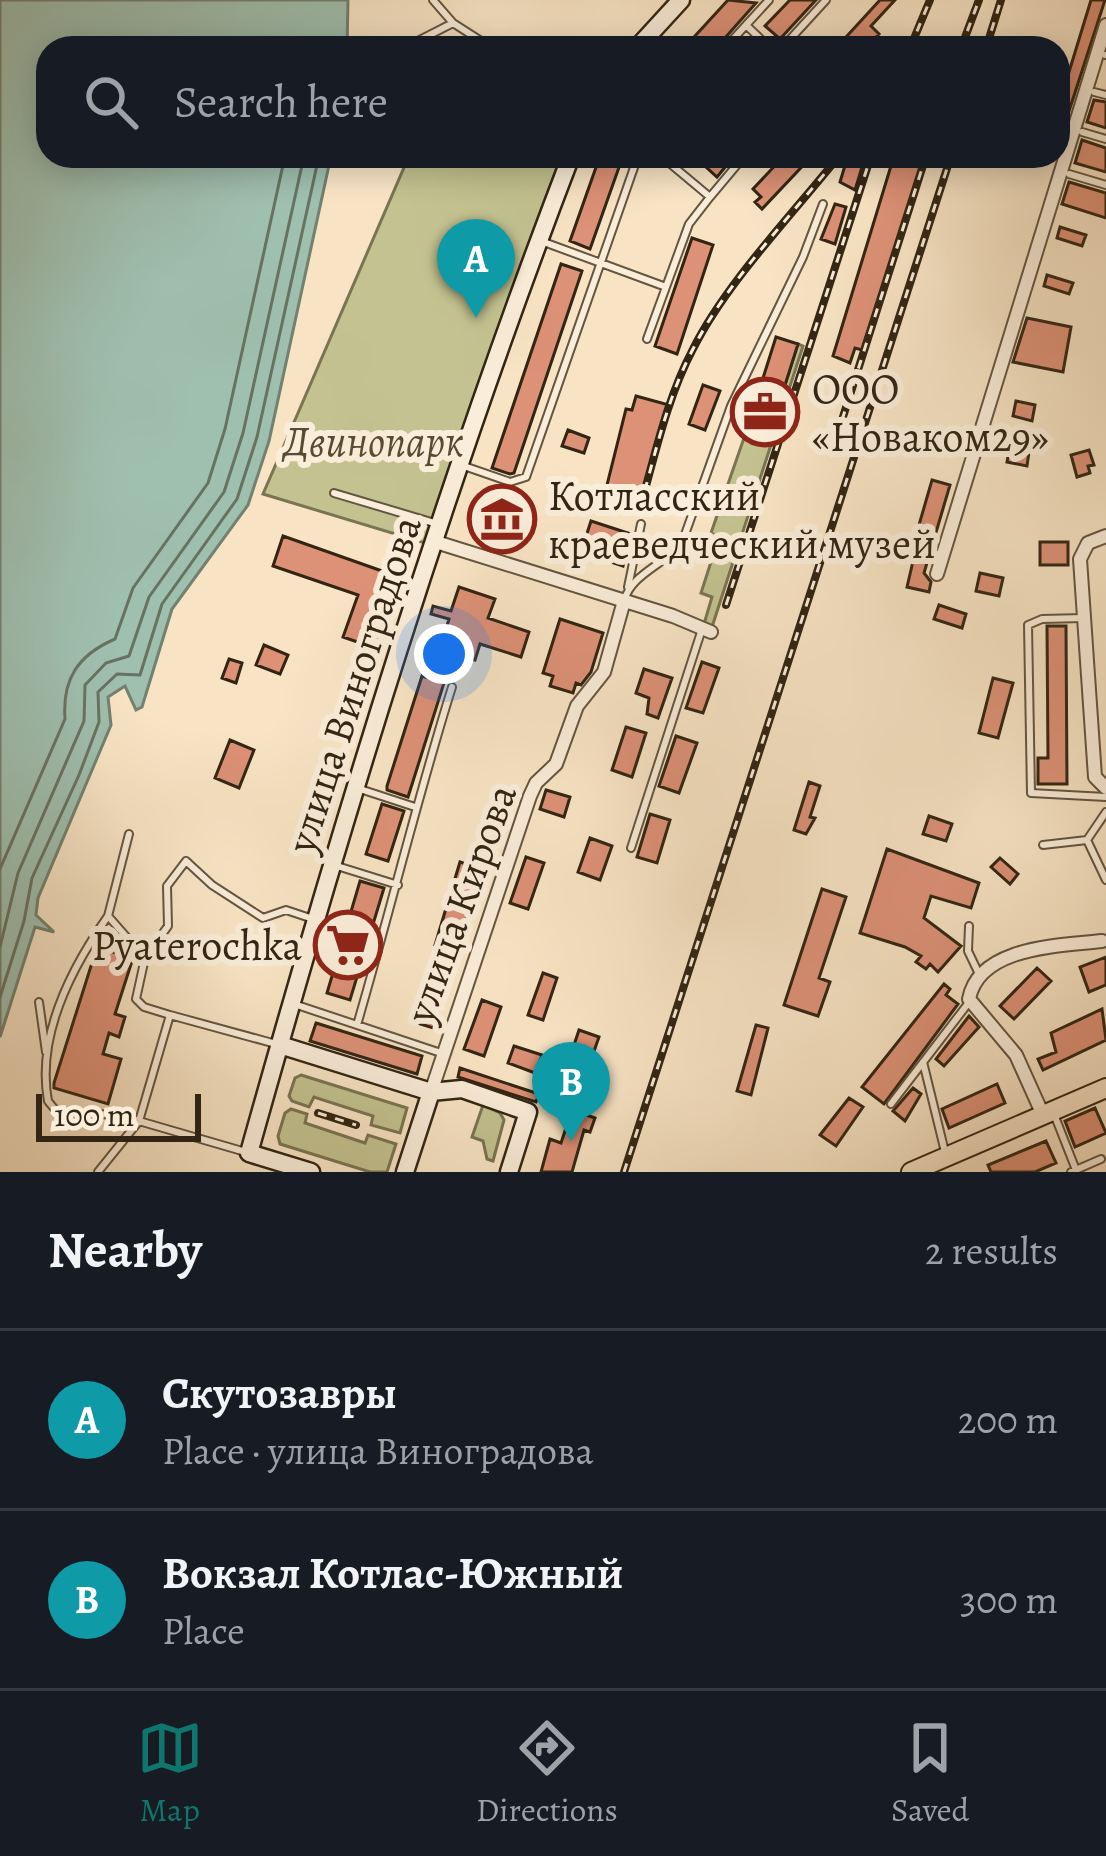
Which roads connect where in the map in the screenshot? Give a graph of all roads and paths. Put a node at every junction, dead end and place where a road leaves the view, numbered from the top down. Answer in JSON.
{"nodes":[{"id":1,"x":433,"y":0,"type":"edge"},
{"id":2,"x":680,"y":0,"type":"edge"},
{"id":3,"x":769,"y":0,"type":"edge"},
{"id":4,"x":826,"y":0,"type":"edge"},
{"id":5,"x":453,"y":23,"type":"junction"},
{"id":6,"x":1106,"y":25,"type":"edge"},
{"id":7,"x":746,"y":26,"type":"junction"},
{"id":8,"x":428,"y":36,"type":"edge"},
{"id":9,"x":473,"y":36,"type":"edge"},
{"id":10,"x":648,"y":36,"type":"edge"},
{"id":11,"x":736,"y":36,"type":"edge"},
{"id":12,"x":757,"y":36,"type":"edge"},
{"id":13,"x":793,"y":36,"type":"edge"},
{"id":14,"x":1094,"y":92,"type":"dead end"},
{"id":15,"x":1106,"y":95,"type":"edge"},
{"id":16,"x":1082,"y":131,"type":"dead end"},
{"id":17,"x":1106,"y":139,"type":"edge"},
{"id":18,"x":1070,"y":142,"type":"edge"},
{"id":19,"x":566,"y":168,"type":"edge"},
{"id":20,"x":633,"y":168,"type":"edge"},
{"id":21,"x":676,"y":168,"type":"edge"},
{"id":22,"x":734,"y":168,"type":"edge"},
{"id":23,"x":1062,"y":168,"type":"edge"},
{"id":24,"x":1069,"y":174,"type":"dead end"},
{"id":25,"x":1106,"y":185,"type":"edge"},
{"id":26,"x":710,"y":197,"type":"junction"},
{"id":27,"x":823,"y":204,"type":"dead end"},
{"id":28,"x":537,"y":240,"type":"junction"},
{"id":29,"x":598,"y":262,"type":"junction"},
{"id":30,"x":666,"y":287,"type":"junction"},
{"id":31,"x":647,"y":338,"type":"dead end"},
{"id":32,"x":461,"y":465,"type":"junction"},
{"id":33,"x":334,"y":493,"type":"dead end"},
{"id":34,"x":641,"y":524,"type":"dead end"},
{"id":35,"x":438,"y":534,"type":"junction"},
{"id":36,"x":1106,"y":536,"type":"edge"},
{"id":37,"x":937,"y":574,"type":"dead end"},
{"id":38,"x":626,"y":594,"type":"junction"},
{"id":39,"x":1084,"y":618,"type":"junction"},
{"id":40,"x":706,"y":630,"type":"joint"},
{"id":41,"x":452,"y":687,"type":"dead end"},
{"id":42,"x":357,"y":788,"type":"junction"},
{"id":43,"x":1106,"y":793,"type":"edge"},
{"id":44,"x":415,"y":807,"type":"junction"},
{"id":45,"x":1106,"y":812,"type":"edge"},
{"id":46,"x":129,"y":834,"type":"dead end"},
{"id":47,"x":1087,"y":839,"type":"junction"},
{"id":48,"x":1042,"y":845,"type":"dead end"},
{"id":49,"x":631,"y":848,"type":"dead end"},
{"id":50,"x":333,"y":865,"type":"junction"},
{"id":51,"x":1106,"y":880,"type":"edge"},
{"id":52,"x":399,"y":885,"type":"junction"},
{"id":53,"x":108,"y":916,"type":"junction"},
{"id":54,"x":316,"y":920,"type":"junction"},
{"id":55,"x":969,"y":926,"type":"dead end"},
{"id":56,"x":1102,"y":940,"type":"dead end"},
{"id":57,"x":146,"y":958,"type":"junction"},
{"id":58,"x":981,"y":978,"type":"junction"},
{"id":59,"x":970,"y":1001,"type":"junction"},
{"id":60,"x":39,"y":1002,"type":"dead end"},
{"id":61,"x":291,"y":1003,"type":"junction"},
{"id":62,"x":170,"y":1015,"type":"junction"},
{"id":63,"x":357,"y":1025,"type":"junction"},
{"id":64,"x":280,"y":1045,"type":"junction"},
{"id":65,"x":444,"y":1053,"type":"junction"},
{"id":66,"x":46,"y":1055,"type":"junction"},
{"id":67,"x":923,"y":1062,"type":"junction"},
{"id":68,"x":1106,"y":1088,"type":"edge"},
{"id":69,"x":431,"y":1092,"type":"junction"},
{"id":70,"x":891,"y":1104,"type":"dead end"},
{"id":71,"x":1048,"y":1113,"type":"junction"},
{"id":72,"x":139,"y":1121,"type":"junction"},
{"id":73,"x":249,"y":1153,"type":"junction"},
{"id":74,"x":946,"y":1154,"type":"junction"},
{"id":75,"x":1101,"y":1159,"type":"dead end"},
{"id":76,"x":1073,"y":1171,"type":"edge"},
{"id":77,"x":98,"y":1172,"type":"edge"},
{"id":78,"x":244,"y":1172,"type":"edge"},
{"id":79,"x":311,"y":1172,"type":"edge"},
{"id":80,"x":405,"y":1172,"type":"edge"},
{"id":81,"x":508,"y":1172,"type":"edge"},
{"id":82,"x":910,"y":1172,"type":"edge"}],
"edges":[{"from":1,"to":5,"type":"lane"},
{"from":2,"to":10,"type":"main road"},
{"from":3,"to":7,"type":"lane"},
{"from":4,"to":13,"type":"lane"},
{"from":5,"to":8,"type":"lane"},
{"from":5,"to":9,"type":"lane"},
{"from":6,"to":18,"type":"street"},
{"from":7,"to":11,"type":"lane"},
{"from":7,"to":12,"type":"lane"},
{"from":14,"to":15,"type":"lane"},
{"from":16,"to":17,"type":"lane"},
{"from":19,"to":28,"type":"main road","name":"улица Виноградова"},
{"from":20,"to":29,"type":"lane"},
{"from":21,"to":26,"type":"lane"},
{"from":22,"to":26,"type":"lane"},
{"from":23,"to":37,"type":"street"},
{"from":24,"to":25,"type":"lane"},
{"from":26,"to":30,"type":"lane"},
{"from":27,"to":38,"type":"lane"},
{"from":28,"to":29,"type":"lane"},
{"from":28,"to":32,"type":"main road","name":"улица Виноградова"},
{"from":29,"to":30,"type":"lane"},
{"from":29,"to":32,"type":"lane"},
{"from":30,"to":31,"type":"lane"},
{"from":32,"to":35,"type":"main road","name":"улица Виноградова"},
{"from":33,"to":35,"type":"lane"},
{"from":34,"to":38,"type":"lane"},
{"from":35,"to":38,"type":"street"},
{"from":35,"to":42,"type":"main road","name":"улица Виноградова"},
{"from":36,"to":39,"type":"street"},
{"from":38,"to":40,"type":"street"},
{"from":38,"to":65,"type":"street","name":"улица Кирова"},
{"from":39,"to":43,"type":"street"},
{"from":39,"to":43,"type":"lane"},
{"from":40,"to":49,"type":"lane"},
{"from":41,"to":44,"type":"lane"},
{"from":42,"to":44,"type":"lane"},
{"from":42,"to":50,"type":"main road","name":"улица Виноградова"},
{"from":44,"to":52,"type":"lane"},
{"from":45,"to":47,"type":"lane"},
{"from":46,"to":53,"type":"lane"},
{"from":47,"to":48,"type":"lane"},
{"from":47,"to":51,"type":"lane"},
{"from":50,"to":52,"type":"lane"},
{"from":50,"to":54,"type":"main road","name":"улица Виноградова"},
{"from":52,"to":63,"type":"lane"},
{"from":53,"to":57,"type":"lane"},
{"from":53,"to":66,"type":"lane"},
{"from":54,"to":57,"type":"lane"},
{"from":54,"to":61,"type":"main road","name":"улица Виноградова"},
{"from":55,"to":58,"type":"lane"},
{"from":56,"to":58,"type":"street"},
{"from":57,"to":62,"type":"lane"},
{"from":58,"to":59,"type":"street"},
{"from":59,"to":67,"type":"lane"},
{"from":59,"to":71,"type":"street"},
{"from":60,"to":66,"type":"lane"},
{"from":61,"to":63,"type":"lane"},
{"from":61,"to":64,"type":"main road","name":"улица Виноградова"},
{"from":62,"to":64,"type":"lane"},
{"from":62,"to":72,"type":"lane"},
{"from":63,"to":65,"type":"lane"},
{"from":64,"to":69,"type":"main road"},
{"from":64,"to":73,"type":"main road","name":"улица Виноградова"},
{"from":65,"to":69,"type":"street","name":"улица Кирова"},
{"from":66,"to":72,"type":"lane"},
{"from":67,"to":70,"type":"lane"},
{"from":67,"to":74,"type":"lane"},
{"from":68,"to":71,"type":"main road"},
{"from":69,"to":80,"type":"main road","name":"улица Кирова"},
{"from":69,"to":81,"type":"main road"},
{"from":71,"to":74,"type":"main road"},
{"from":71,"to":76,"type":"lane"},
{"from":72,"to":73,"type":"lane"},
{"from":72,"to":77,"type":"lane"},
{"from":73,"to":78,"type":"street","name":"улица Виноградова"},
{"from":73,"to":79,"type":"main road"},
{"from":74,"to":82,"type":"main road"},
{"from":75,"to":76,"type":"lane"}]}
